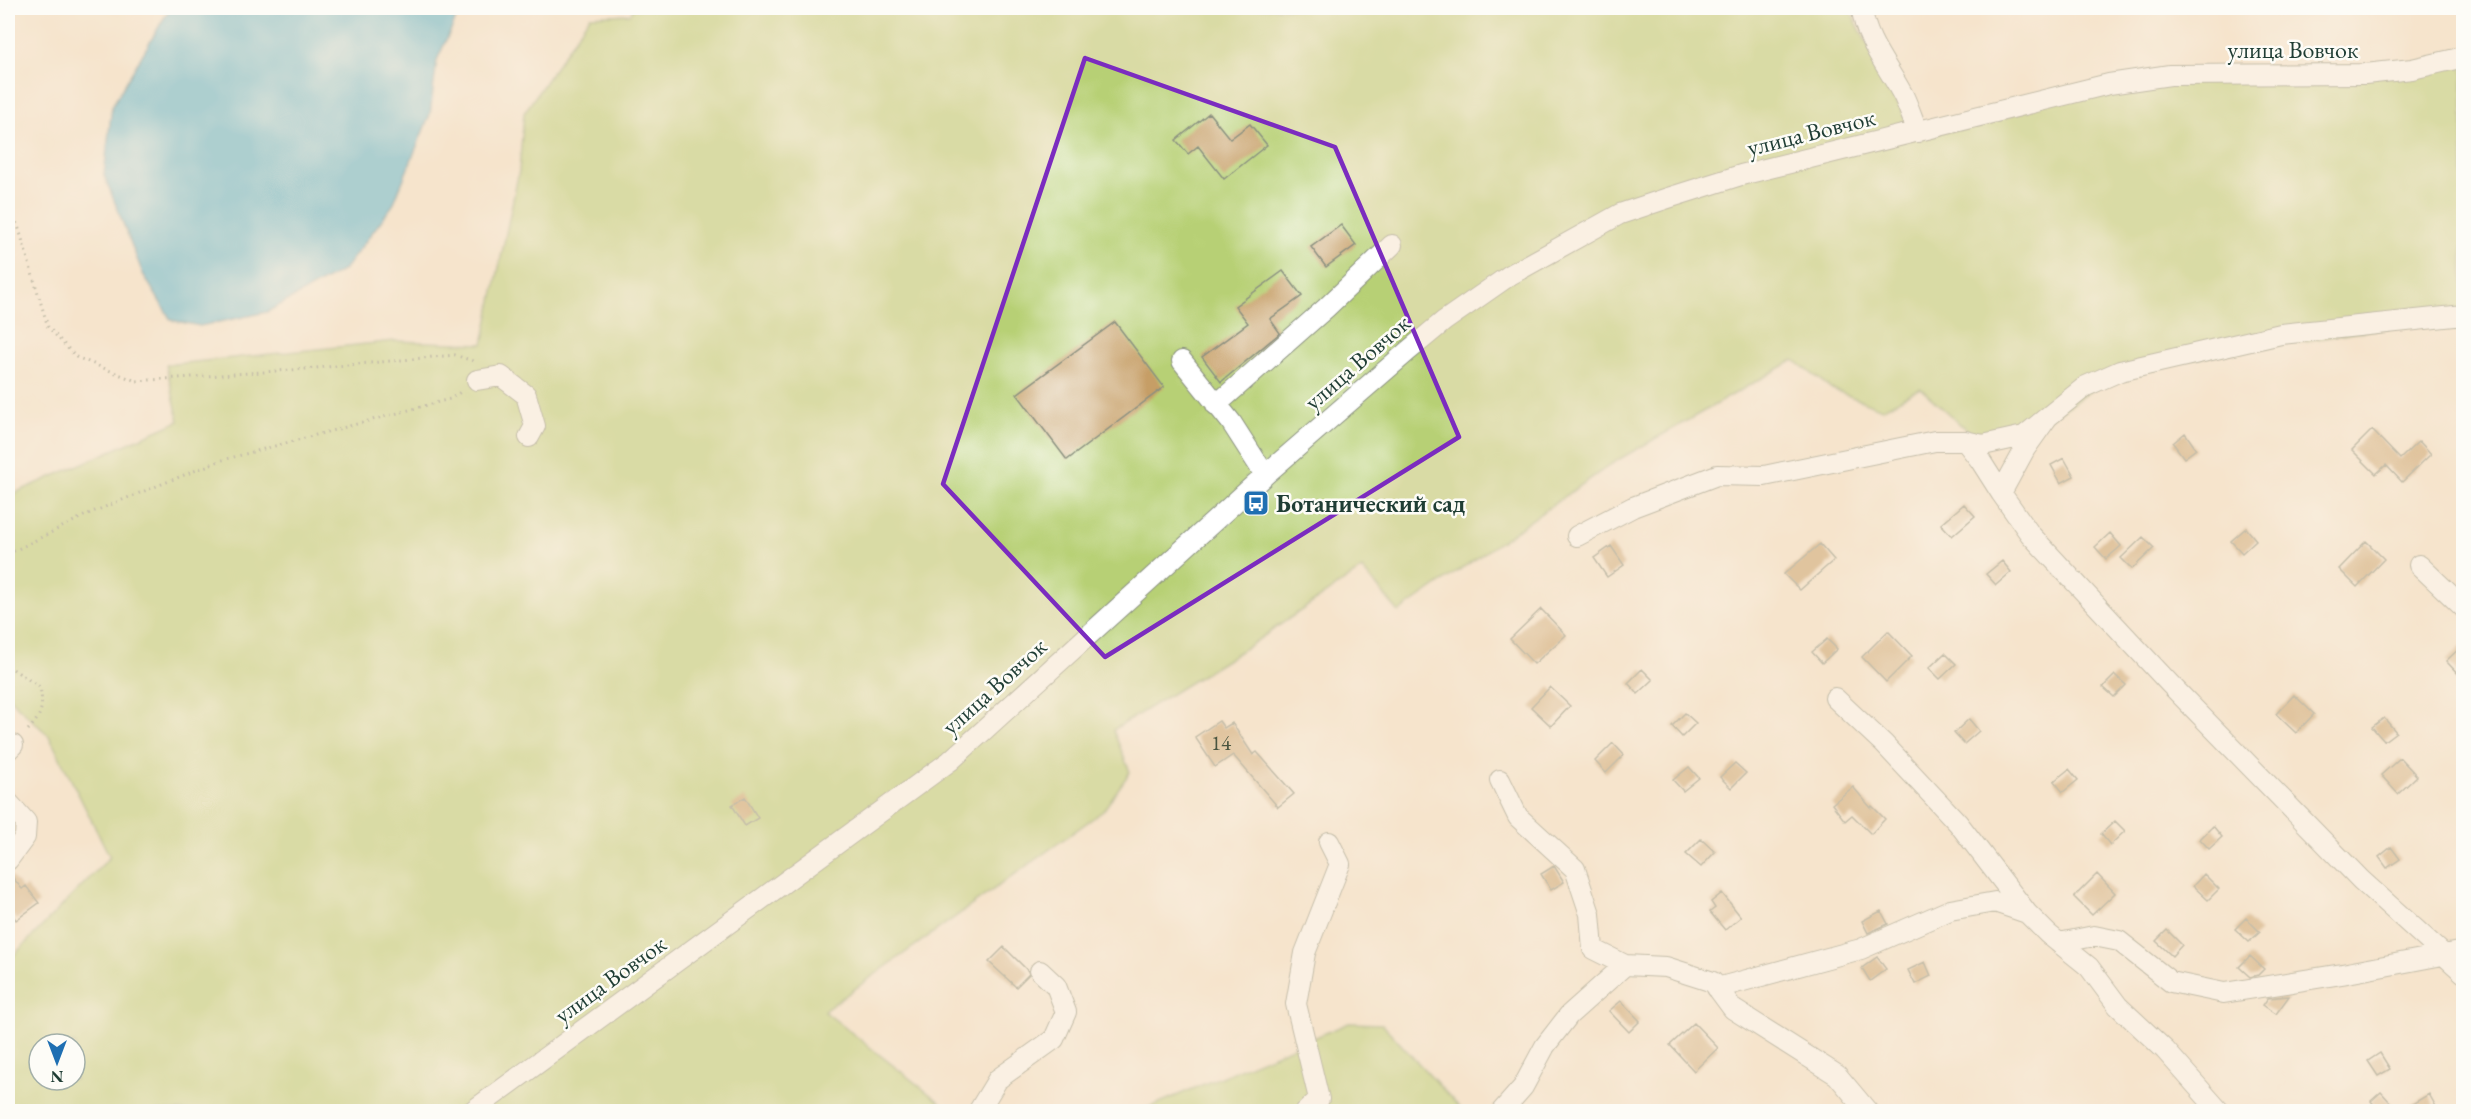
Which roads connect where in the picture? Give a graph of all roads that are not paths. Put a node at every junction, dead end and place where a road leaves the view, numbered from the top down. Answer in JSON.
{"nodes":[{"id":1,"x":1862,"y":8,"type":"edge"},
{"id":2,"x":2463,"y":57,"type":"edge"},
{"id":3,"x":1918,"y":132,"type":"junction"},
{"id":4,"x":1392,"y":245,"type":"dead end"},
{"id":5,"x":2463,"y":315,"type":"edge"},
{"id":6,"x":1182,"y":361,"type":"dead end"},
{"id":7,"x":477,"y":380,"type":"road end"},
{"id":8,"x":1216,"y":405,"type":"junction"},
{"id":9,"x":2047,"y":418,"type":"junction"},
{"id":10,"x":529,"y":437,"type":"dead end"},
{"id":11,"x":1965,"y":441,"type":"junction"},
{"id":12,"x":1266,"y":475,"type":"junction"},
{"id":13,"x":2001,"y":493,"type":"junction"},
{"id":14,"x":1577,"y":536,"type":"dead end"},
{"id":15,"x":2419,"y":565,"type":"dead end"},
{"id":16,"x":2463,"y":608,"type":"edge"},
{"id":17,"x":1835,"y":698,"type":"dead end"},
{"id":18,"x":1500,"y":780,"type":"dead end"},
{"id":19,"x":8,"y":802,"type":"edge"},
{"id":20,"x":1329,"y":842,"type":"dead end"},
{"id":21,"x":8,"y":860,"type":"edge"},
{"id":22,"x":2027,"y":914,"type":"junction"},
{"id":23,"x":2060,"y":943,"type":"junction"},
{"id":24,"x":2463,"y":951,"type":"edge"},
{"id":25,"x":2441,"y":954,"type":"junction"},
{"id":26,"x":1625,"y":964,"type":"junction"},
{"id":27,"x":1040,"y":971,"type":"dead end"},
{"id":28,"x":2463,"y":973,"type":"edge"},
{"id":29,"x":1717,"y":988,"type":"junction"},
{"id":30,"x":471,"y":1112,"type":"edge"},
{"id":31,"x":978,"y":1112,"type":"edge"},
{"id":32,"x":1305,"y":1112,"type":"edge"},
{"id":33,"x":1501,"y":1112,"type":"edge"},
{"id":34,"x":1868,"y":1112,"type":"edge"},
{"id":35,"x":2220,"y":1112,"type":"edge"}],
"edges":[{"from":1,"to":3,"type":"street"},
{"from":2,"to":3,"type":"street","name":"улица Вовчок"},
{"from":3,"to":12,"type":"street","name":"улица Вовчок"},
{"from":4,"to":8,"type":"street"},
{"from":5,"to":9,"type":"street"},
{"from":6,"to":8,"type":"street"},
{"from":7,"to":10,"type":"street"},
{"from":8,"to":12,"type":"street"},
{"from":9,"to":11,"type":"street"},
{"from":9,"to":13,"type":"street"},
{"from":11,"to":13,"type":"street"},
{"from":11,"to":14,"type":"street"},
{"from":12,"to":30,"type":"street","name":"улица Вовчок"},
{"from":13,"to":25,"type":"street"},
{"from":15,"to":16,"type":"street"},
{"from":17,"to":22,"type":"street"},
{"from":18,"to":26,"type":"street"},
{"from":19,"to":21,"type":"street"},
{"from":20,"to":32,"type":"street"},
{"from":22,"to":23,"type":"street"},
{"from":22,"to":29,"type":"street"},
{"from":23,"to":25,"type":"street"},
{"from":23,"to":35,"type":"street"},
{"from":24,"to":25,"type":"street"},
{"from":25,"to":28,"type":"street"},
{"from":26,"to":29,"type":"street"},
{"from":26,"to":33,"type":"street"},
{"from":27,"to":31,"type":"street"},
{"from":29,"to":34,"type":"street"}]}
